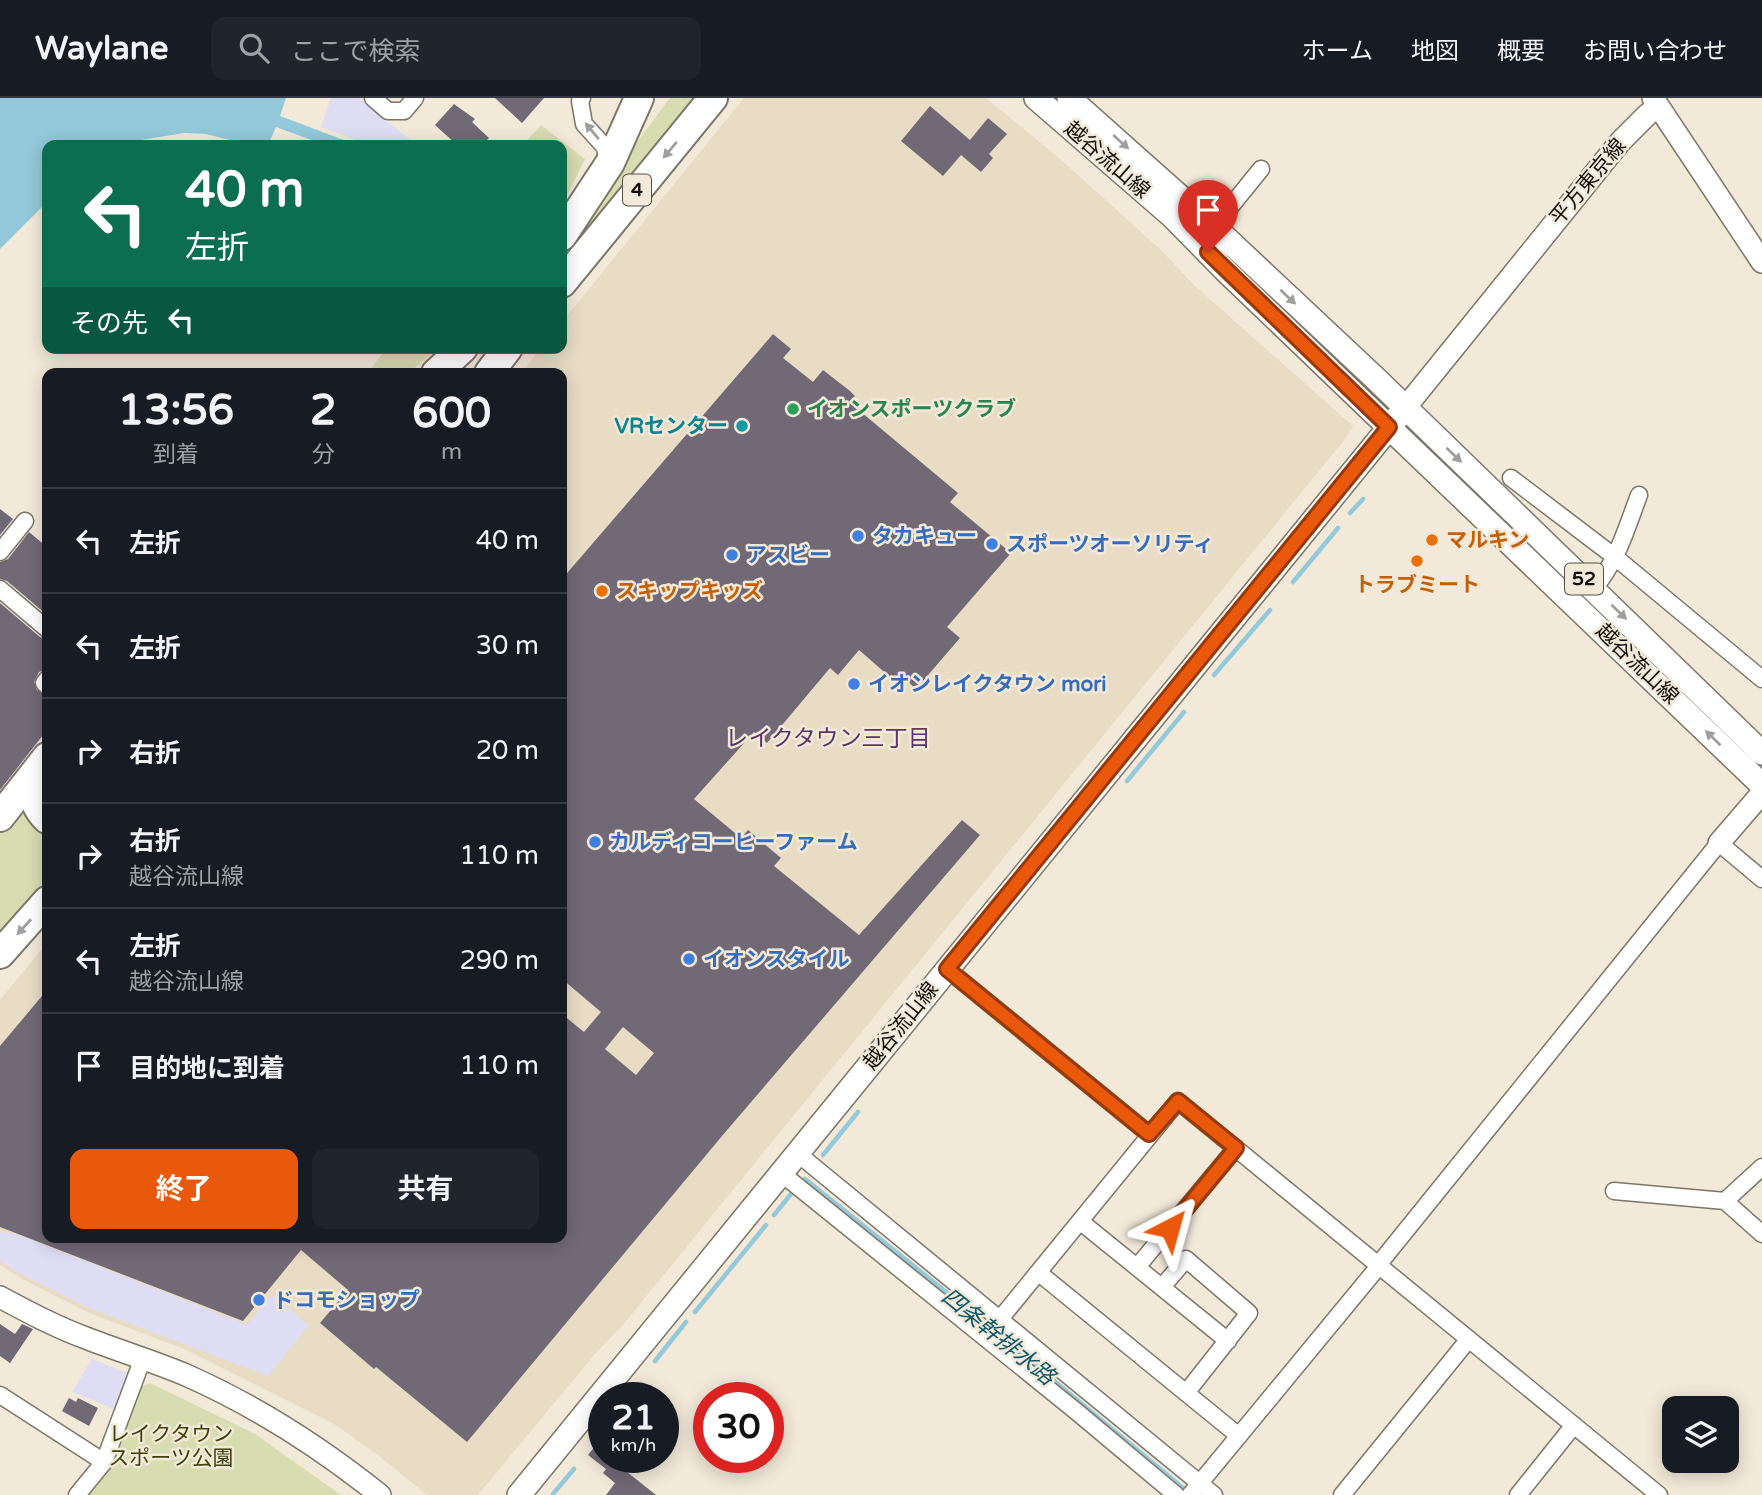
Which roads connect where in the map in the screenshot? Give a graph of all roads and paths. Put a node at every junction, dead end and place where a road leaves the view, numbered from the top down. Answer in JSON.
{"nodes":[{"id":1,"x":373,"y":98,"type":"edge"},
{"id":2,"x":415,"y":98,"type":"edge"},
{"id":3,"x":582,"y":98,"type":"edge"},
{"id":4,"x":639,"y":98,"type":"edge"},
{"id":5,"x":661,"y":98,"type":"edge"},
{"id":6,"x":713,"y":98,"type":"edge"},
{"id":7,"x":1036,"y":98,"type":"edge"},
{"id":8,"x":1069,"y":98,"type":"edge"},
{"id":9,"x":1656,"y":103,"type":"edge"},
{"id":10,"x":610,"y":163,"type":"junction"},
{"id":11,"x":1261,"y":169,"type":"dead end"},
{"id":12,"x":1214,"y":227,"type":"junction"},
{"id":13,"x":567,"y":228,"type":"edge"},
{"id":14,"x":1760,"y":254,"type":"edge"},
{"id":15,"x":567,"y":277,"type":"edge"},
{"id":16,"x":457,"y":354,"type":"edge"},
{"id":17,"x":504,"y":354,"type":"edge"},
{"id":18,"x":441,"y":368,"type":"edge"},
{"id":19,"x":493,"y":368,"type":"edge"},
{"id":20,"x":1405,"y":408,"type":"junction"},
{"id":21,"x":1389,"y":427,"type":"junction"},
{"id":22,"x":1511,"y":478,"type":"dead end"},
{"id":23,"x":1639,"y":495,"type":"dead end"},
{"id":24,"x":25,"y":521,"type":"dead end"},
{"id":25,"x":0,"y":552,"type":"edge"},
{"id":26,"x":1615,"y":557,"type":"junction"},
{"id":27,"x":1594,"y":588,"type":"junction"},
{"id":28,"x":0,"y":589,"type":"edge"},
{"id":29,"x":42,"y":625,"type":"edge"},
{"id":30,"x":1762,"y":679,"type":"edge"},
{"id":31,"x":1762,"y":752,"type":"edge"},
{"id":32,"x":42,"y":763,"type":"edge"},
{"id":33,"x":1762,"y":785,"type":"edge"},
{"id":34,"x":1762,"y":793,"type":"edge"},
{"id":35,"x":42,"y":812,"type":"edge"},
{"id":36,"x":0,"y":817,"type":"edge"},
{"id":37,"x":1719,"y":843,"type":"junction"},
{"id":38,"x":1762,"y":879,"type":"edge"},
{"id":39,"x":42,"y":907,"type":"edge"},
{"id":40,"x":0,"y":954,"type":"edge"},
{"id":41,"x":947,"y":969,"type":"junction"},
{"id":42,"x":1149,"y":1134,"type":"junction"},
{"id":43,"x":1236,"y":1148,"type":"junction"},
{"id":44,"x":797,"y":1153,"type":"junction"},
{"id":45,"x":1762,"y":1167,"type":"edge"},
{"id":46,"x":781,"y":1173,"type":"junction"},
{"id":47,"x":1614,"y":1191,"type":"dead end"},
{"id":48,"x":1725,"y":1201,"type":"junction"},
{"id":49,"x":1081,"y":1222,"type":"junction"},
{"id":50,"x":1762,"y":1234,"type":"edge"},
{"id":51,"x":1379,"y":1265,"type":"junction"},
{"id":52,"x":1137,"y":1267,"type":"junction"},
{"id":53,"x":1039,"y":1273,"type":"junction"},
{"id":54,"x":1162,"y":1287,"type":"junction"},
{"id":55,"x":0,"y":1297,"type":"edge"},
{"id":56,"x":1000,"y":1320,"type":"junction"},
{"id":57,"x":1469,"y":1339,"type":"junction"},
{"id":58,"x":1228,"y":1340,"type":"junction"},
{"id":59,"x":143,"y":1358,"type":"junction"},
{"id":60,"x":1186,"y":1393,"type":"junction"},
{"id":61,"x":0,"y":1395,"type":"edge"},
{"id":62,"x":1574,"y":1425,"type":"junction"},
{"id":63,"x":1239,"y":1436,"type":"junction"},
{"id":64,"x":104,"y":1462,"type":"junction"},
{"id":65,"x":1195,"y":1489,"type":"edge"},
{"id":66,"x":77,"y":1495,"type":"edge"},
{"id":67,"x":380,"y":1495,"type":"edge"},
{"id":68,"x":519,"y":1495,"type":"edge"},
{"id":69,"x":1176,"y":1495,"type":"edge"},
{"id":70,"x":1214,"y":1495,"type":"edge"},
{"id":71,"x":1342,"y":1495,"type":"edge"},
{"id":72,"x":1518,"y":1495,"type":"edge"},
{"id":73,"x":1659,"y":1495,"type":"edge"}],
"edges":[{"from":1,"to":2,"type":"street"},
{"from":10,"to":3,"type":"street","one_way":true},
{"from":4,"to":10,"type":"highway","number":"4"},
{"from":5,"to":10,"type":"highway","number":"4"},
{"from":6,"to":15,"type":"highway","number":"4","one_way":true},
{"from":7,"to":21,"type":"main road","name":"越谷流山線","number":"52"},
{"from":8,"to":12,"type":"main road","name":"越谷流山線","number":"52","one_way":true},
{"from":9,"to":14,"type":"main road","name":"平方東京線"},
{"from":9,"to":20,"type":"main road","name":"平方東京線"},
{"from":10,"to":13,"type":"highway","number":"4"},
{"from":11,"to":12,"type":"street"},
{"from":12,"to":20,"type":"main road","name":"越谷流山線","number":"52","one_way":true},
{"from":16,"to":18,"type":"highway"},
{"from":17,"to":19,"type":"highway"},
{"from":20,"to":21,"type":"main road","name":"越谷流山線"},
{"from":20,"to":27,"type":"main road","name":"越谷流山線","number":"52","one_way":true},
{"from":33,"to":21,"type":"main road","name":"越谷流山線","number":"52","one_way":true},
{"from":21,"to":41,"type":"main road","name":"越谷流山線"},
{"from":22,"to":26,"type":"street"},
{"from":23,"to":26,"type":"street"},
{"from":24,"to":25,"type":"street"},
{"from":26,"to":27,"type":"street"},
{"from":26,"to":30,"type":"street"},
{"from":27,"to":31,"type":"main road","name":"越谷流山線","number":"52","one_way":true},
{"from":28,"to":29,"type":"street"},
{"from":32,"to":35,"type":"highway"},
{"from":32,"to":36,"type":"highway"},
{"from":34,"to":37,"type":"main road"},
{"from":37,"to":38,"type":"street"},
{"from":37,"to":51,"type":"street"},
{"from":39,"to":40,"type":"highway","one_way":true},
{"from":41,"to":42,"type":"street"},
{"from":41,"to":44,"type":"main road","name":"越谷流山線"},
{"from":42,"to":43,"type":"street"},
{"from":42,"to":49,"type":"street"},
{"from":43,"to":51,"type":"street"},
{"from":43,"to":52,"type":"street"},
{"from":44,"to":46,"type":"main road","name":"越谷流山線"},
{"from":44,"to":56,"type":"street"},
{"from":45,"to":48,"type":"street"},
{"from":46,"to":68,"type":"main road","name":"越谷流山線"},
{"from":46,"to":69,"type":"street"},
{"from":47,"to":48,"type":"street"},
{"from":48,"to":50,"type":"street"},
{"from":49,"to":52,"type":"street"},
{"from":49,"to":53,"type":"street"},
{"from":51,"to":57,"type":"street"},
{"from":51,"to":63,"type":"street"},
{"from":52,"to":54,"type":"street"},
{"from":53,"to":56,"type":"street"},
{"from":53,"to":60,"type":"street"},
{"from":54,"to":58,"type":"street"},
{"from":54,"to":58,"type":"street"},
{"from":55,"to":59,"type":"main road"},
{"from":56,"to":65,"type":"street"},
{"from":57,"to":62,"type":"street"},
{"from":57,"to":71,"type":"street"},
{"from":58,"to":60,"type":"street"},
{"from":59,"to":64,"type":"street"},
{"from":59,"to":67,"type":"main road"},
{"from":60,"to":63,"type":"street"},
{"from":61,"to":64,"type":"street"},
{"from":62,"to":72,"type":"street"},
{"from":62,"to":73,"type":"street"},
{"from":63,"to":65,"type":"street"},
{"from":64,"to":66,"type":"street"},
{"from":65,"to":70,"type":"street"}]}
